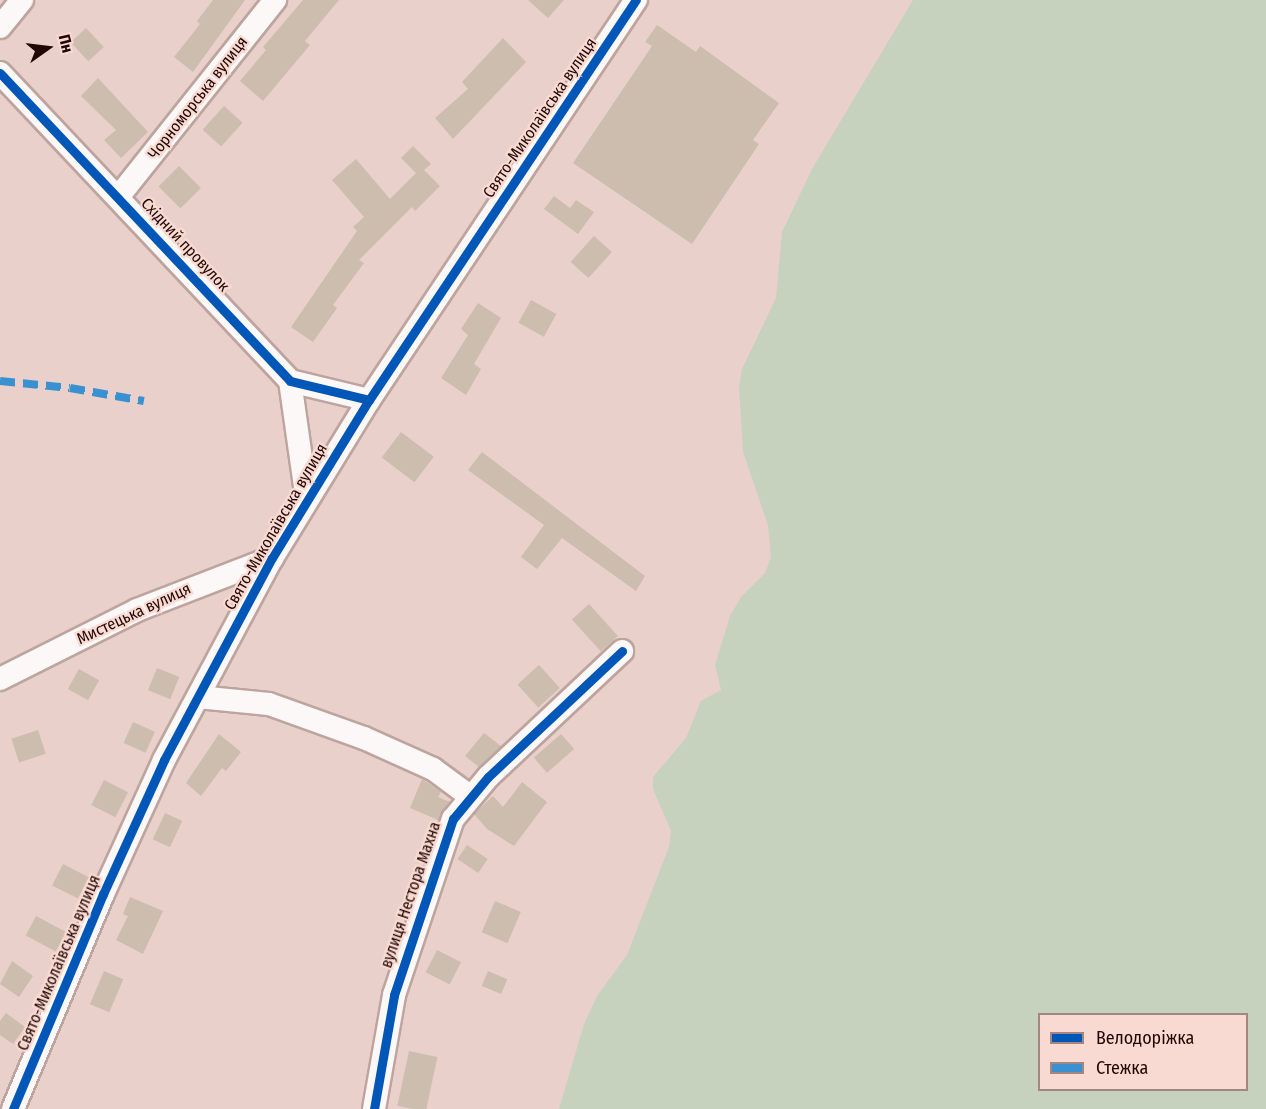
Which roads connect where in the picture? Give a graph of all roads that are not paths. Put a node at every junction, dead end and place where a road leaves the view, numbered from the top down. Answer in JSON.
{"nodes":[{"id":1,"x":22,"y":0,"type":"edge"},
{"id":2,"x":275,"y":0,"type":"edge"},
{"id":3,"x":636,"y":0,"type":"edge"},
{"id":4,"x":0,"y":27,"type":"edge"},
{"id":5,"x":0,"y":73,"type":"edge"},
{"id":6,"x":119,"y":196,"type":"junction"},
{"id":7,"x":290,"y":381,"type":"junction"},
{"id":8,"x":369,"y":400,"type":"junction"},
{"id":9,"x":307,"y":500,"type":"junction"},
{"id":10,"x":272,"y":558,"type":"junction"},
{"id":11,"x":622,"y":651,"type":"dead end"},
{"id":12,"x":0,"y":680,"type":"edge"},
{"id":13,"x":198,"y":697,"type":"junction"},
{"id":14,"x":471,"y":797,"type":"junction"},
{"id":15,"x":13,"y":1109,"type":"edge"},
{"id":16,"x":374,"y":1109,"type":"edge"}],
"edges":[{"from":1,"to":4,"type":"street"},
{"from":2,"to":6,"type":"street","name":"Чорноморська вулиця"},
{"from":3,"to":8,"type":"street","name":"Свято-Миколаївська вулиця"},
{"from":5,"to":6,"type":"street","name":"Східний провулок"},
{"from":6,"to":7,"type":"street","name":"Східний провулок"},
{"from":7,"to":8,"type":"street"},
{"from":7,"to":9,"type":"street"},
{"from":8,"to":9,"type":"street","name":"Свято-Миколаївська вулиця"},
{"from":9,"to":10,"type":"street","name":"Свято-Миколаївська вулиця"},
{"from":10,"to":12,"type":"street","name":"Мистецька вулиця"},
{"from":10,"to":13,"type":"street","name":"Свято-Миколаївська вулиця"},
{"from":11,"to":14,"type":"street","name":"вулиця Нестора Махна"},
{"from":13,"to":14,"type":"street"},
{"from":13,"to":15,"type":"street","name":"Свято-Миколаївська вулиця"},
{"from":14,"to":16,"type":"street","name":"вулиця Нестора Махна"}]}
